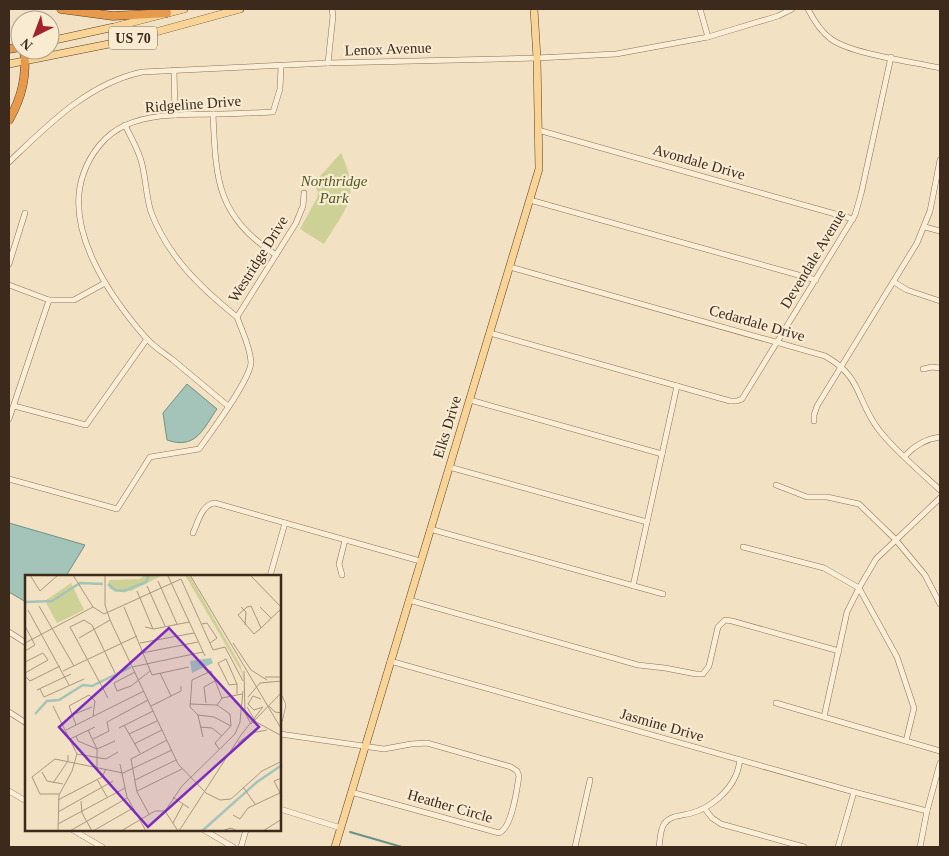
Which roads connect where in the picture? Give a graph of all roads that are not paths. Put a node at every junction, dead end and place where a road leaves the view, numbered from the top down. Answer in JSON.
{"nodes":[{"id":1,"x":61,"y":9,"type":"edge"},
{"id":2,"x":184,"y":9,"type":"edge"},
{"id":3,"x":240,"y":9,"type":"edge"},
{"id":4,"x":332,"y":9,"type":"edge"},
{"id":5,"x":534,"y":9,"type":"edge"},
{"id":6,"x":700,"y":9,"type":"edge"},
{"id":7,"x":792,"y":9,"type":"edge"},
{"id":8,"x":808,"y":9,"type":"edge"},
{"id":9,"x":167,"y":13,"type":"junction"},
{"id":10,"x":708,"y":37,"type":"junction"},
{"id":11,"x":60,"y":39,"type":"edge"},
{"id":12,"x":537,"y":58,"type":"junction"},
{"id":13,"x":891,"y":58,"type":"junction"},
{"id":14,"x":25,"y":61,"type":"junction"},
{"id":15,"x":328,"y":63,"type":"junction"},
{"id":16,"x":10,"y":64,"type":"edge"},
{"id":17,"x":281,"y":66,"type":"junction"},
{"id":18,"x":940,"y":68,"type":"edge"},
{"id":19,"x":174,"y":70,"type":"junction"},
{"id":20,"x":213,"y":114,"type":"junction"},
{"id":21,"x":176,"y":115,"type":"junction"},
{"id":22,"x":9,"y":120,"type":"edge"},
{"id":23,"x":125,"y":126,"type":"junction"},
{"id":24,"x":538,"y":130,"type":"junction"},
{"id":25,"x":940,"y":160,"type":"edge"},
{"id":26,"x":9,"y":162,"type":"edge"},
{"id":27,"x":304,"y":193,"type":"dead end"},
{"id":28,"x":530,"y":200,"type":"junction"},
{"id":29,"x":25,"y":213,"type":"dead end"},
{"id":30,"x":853,"y":219,"type":"junction"},
{"id":31,"x":925,"y":227,"type":"junction"},
{"id":32,"x":940,"y":232,"type":"edge"},
{"id":33,"x":276,"y":255,"type":"junction"},
{"id":34,"x":9,"y":264,"type":"edge"},
{"id":35,"x":510,"y":267,"type":"junction"},
{"id":36,"x":816,"y":280,"type":"junction"},
{"id":37,"x":894,"y":282,"type":"junction"},
{"id":38,"x":9,"y":284,"type":"edge"},
{"id":39,"x":105,"y":284,"type":"junction"},
{"id":40,"x":50,"y":300,"type":"junction"},
{"id":41,"x":940,"y":301,"type":"edge"},
{"id":42,"x":237,"y":317,"type":"junction"},
{"id":43,"x":490,"y":333,"type":"junction"},
{"id":44,"x":147,"y":339,"type":"junction"},
{"id":45,"x":778,"y":342,"type":"junction"},
{"id":46,"x":841,"y":366,"type":"junction"},
{"id":47,"x":940,"y":368,"type":"edge"},
{"id":48,"x":923,"y":369,"type":"dead end"},
{"id":49,"x":677,"y":386,"type":"junction"},
{"id":50,"x":470,"y":400,"type":"junction"},
{"id":51,"x":14,"y":406,"type":"junction"},
{"id":52,"x":228,"y":406,"type":"junction"},
{"id":53,"x":9,"y":420,"type":"edge"},
{"id":54,"x":814,"y":421,"type":"dead end"},
{"id":55,"x":940,"y":437,"type":"edge"},
{"id":56,"x":662,"y":454,"type":"junction"},
{"id":57,"x":905,"y":456,"type":"junction"},
{"id":58,"x":449,"y":467,"type":"junction"},
{"id":59,"x":9,"y":479,"type":"edge"},
{"id":60,"x":776,"y":484,"type":"dead end"},
{"id":61,"x":940,"y":490,"type":"edge"},
{"id":62,"x":940,"y":498,"type":"edge"},
{"id":63,"x":646,"y":522,"type":"junction"},
{"id":64,"x":285,"y":523,"type":"junction"},
{"id":65,"x":430,"y":529,"type":"junction"},
{"id":66,"x":193,"y":533,"type":"dead end"},
{"id":67,"x":896,"y":539,"type":"junction"},
{"id":68,"x":345,"y":540,"type":"junction"},
{"id":69,"x":743,"y":547,"type":"dead end"},
{"id":70,"x":420,"y":561,"type":"junction"},
{"id":71,"x":270,"y":575,"type":"edge"},
{"id":72,"x":342,"y":575,"type":"dead end"},
{"id":73,"x":633,"y":586,"type":"junction"},
{"id":74,"x":859,"y":588,"type":"junction"},
{"id":75,"x":663,"y":594,"type":"dead end"},
{"id":76,"x":409,"y":600,"type":"junction"},
{"id":77,"x":940,"y":604,"type":"edge"},
{"id":78,"x":9,"y":632,"type":"edge"},
{"id":79,"x":25,"y":642,"type":"edge"},
{"id":80,"x":839,"y":651,"type":"junction"},
{"id":81,"x":390,"y":661,"type":"junction"},
{"id":82,"x":281,"y":701,"type":"edge"},
{"id":83,"x":776,"y":703,"type":"dead end"},
{"id":84,"x":9,"y":712,"type":"edge"},
{"id":85,"x":281,"y":715,"type":"edge"},
{"id":86,"x":824,"y":717,"type":"junction"},
{"id":87,"x":25,"y":722,"type":"edge"},
{"id":88,"x":281,"y":734,"type":"edge"},
{"id":89,"x":906,"y":741,"type":"junction"},
{"id":90,"x":365,"y":746,"type":"junction"},
{"id":91,"x":940,"y":751,"type":"edge"},
{"id":92,"x":740,"y":760,"type":"junction"},
{"id":93,"x":940,"y":763,"type":"edge"},
{"id":94,"x":590,"y":780,"type":"dead end"},
{"id":95,"x":9,"y":791,"type":"edge"},
{"id":96,"x":351,"y":792,"type":"junction"},
{"id":97,"x":854,"y":792,"type":"junction"},
{"id":98,"x":25,"y":800,"type":"edge"},
{"id":99,"x":705,"y":808,"type":"junction"},
{"id":100,"x":281,"y":809,"type":"edge"},
{"id":101,"x":927,"y":811,"type":"junction"},
{"id":102,"x":341,"y":828,"type":"junction"},
{"id":103,"x":75,"y":831,"type":"edge"},
{"id":104,"x":206,"y":831,"type":"edge"},
{"id":105,"x":246,"y":831,"type":"edge"},
{"id":106,"x":102,"y":847,"type":"edge"},
{"id":107,"x":233,"y":847,"type":"edge"},
{"id":108,"x":241,"y":847,"type":"edge"},
{"id":109,"x":335,"y":847,"type":"edge"},
{"id":110,"x":575,"y":847,"type":"edge"},
{"id":111,"x":659,"y":847,"type":"edge"},
{"id":112,"x":804,"y":847,"type":"edge"},
{"id":113,"x":838,"y":847,"type":"edge"},
{"id":114,"x":920,"y":847,"type":"edge"}],
"edges":[{"from":1,"to":9,"type":"highway"},
{"from":2,"to":9,"type":"main road","number":"US 70"},
{"from":3,"to":14,"type":"main road","number":"US 70"},
{"from":4,"to":15,"type":"street"},
{"from":5,"to":12,"type":"main road","name":"Elks Drive"},
{"from":6,"to":10,"type":"street"},
{"from":7,"to":10,"type":"street","name":"Lenox Avenue"},
{"from":8,"to":13,"type":"street"},
{"from":9,"to":11,"type":"main road","number":"US 70"},
{"from":10,"to":12,"type":"street","name":"Lenox Avenue"},
{"from":12,"to":15,"type":"street","name":"Lenox Avenue"},
{"from":12,"to":24,"type":"main road","name":"Elks Drive"},
{"from":13,"to":18,"type":"street"},
{"from":13,"to":30,"type":"street","name":"Devendale Avenue"},
{"from":14,"to":16,"type":"main road","number":"US 70"},
{"from":14,"to":22,"type":"highway"},
{"from":15,"to":17,"type":"street","name":"Lenox Avenue"},
{"from":17,"to":19,"type":"street","name":"Lenox Avenue"},
{"from":17,"to":20,"type":"street","name":"Ridgeline Drive"},
{"from":19,"to":21,"type":"street"},
{"from":19,"to":26,"type":"street","name":"Lenox Avenue"},
{"from":20,"to":21,"type":"street","name":"Ridgeline Drive"},
{"from":20,"to":33,"type":"street"},
{"from":21,"to":23,"type":"street","name":"Ridgeline Drive"},
{"from":23,"to":39,"type":"street","name":"Ridgeline Drive"},
{"from":23,"to":42,"type":"street"},
{"from":24,"to":28,"type":"main road","name":"Elks Drive"},
{"from":24,"to":30,"type":"street","name":"Avondale Drive"},
{"from":25,"to":31,"type":"street"},
{"from":27,"to":33,"type":"street","name":"Westridge Drive"},
{"from":28,"to":35,"type":"main road","name":"Elks Drive"},
{"from":28,"to":36,"type":"street"},
{"from":29,"to":34,"type":"street"},
{"from":30,"to":36,"type":"street","name":"Devendale Avenue"},
{"from":31,"to":32,"type":"street"},
{"from":31,"to":37,"type":"street"},
{"from":33,"to":42,"type":"street","name":"Westridge Drive"},
{"from":35,"to":43,"type":"main road","name":"Elks Drive"},
{"from":35,"to":45,"type":"street","name":"Cedardale Drive"},
{"from":36,"to":45,"type":"street","name":"Devendale Avenue"},
{"from":37,"to":41,"type":"street"},
{"from":37,"to":46,"type":"street"},
{"from":38,"to":40,"type":"street"},
{"from":39,"to":40,"type":"street"},
{"from":39,"to":44,"type":"street","name":"Ridgeline Drive"},
{"from":40,"to":51,"type":"street"},
{"from":42,"to":52,"type":"street","name":"Westridge Drive"},
{"from":43,"to":49,"type":"street"},
{"from":43,"to":50,"type":"main road","name":"Elks Drive"},
{"from":44,"to":51,"type":"street"},
{"from":44,"to":52,"type":"street","name":"Ridgeline Drive"},
{"from":45,"to":46,"type":"street","name":"Cedardale Drive"},
{"from":45,"to":49,"type":"street","name":"Devendale Avenue"},
{"from":46,"to":54,"type":"street"},
{"from":46,"to":57,"type":"street","name":"Cedardale Drive"},
{"from":47,"to":48,"type":"street"},
{"from":49,"to":56,"type":"street"},
{"from":50,"to":56,"type":"street"},
{"from":50,"to":58,"type":"main road","name":"Elks Drive"},
{"from":51,"to":53,"type":"street"},
{"from":52,"to":59,"type":"street","name":"Westridge Drive"},
{"from":55,"to":57,"type":"street"},
{"from":56,"to":63,"type":"street"},
{"from":57,"to":61,"type":"street","name":"Cedardale Drive"},
{"from":58,"to":63,"type":"street"},
{"from":58,"to":65,"type":"main road","name":"Elks Drive"},
{"from":60,"to":67,"type":"street"},
{"from":62,"to":67,"type":"street"},
{"from":63,"to":73,"type":"street"},
{"from":64,"to":66,"type":"street"},
{"from":64,"to":68,"type":"street"},
{"from":64,"to":71,"type":"street"},
{"from":65,"to":70,"type":"main road","name":"Elks Drive"},
{"from":65,"to":73,"type":"street"},
{"from":67,"to":74,"type":"street"},
{"from":67,"to":77,"type":"street"},
{"from":68,"to":70,"type":"street"},
{"from":68,"to":72,"type":"street"},
{"from":69,"to":74,"type":"street"},
{"from":70,"to":76,"type":"main road","name":"Elks Drive"},
{"from":73,"to":75,"type":"street"},
{"from":74,"to":80,"type":"street"},
{"from":74,"to":89,"type":"street"},
{"from":76,"to":80,"type":"street"},
{"from":76,"to":81,"type":"main road","name":"Elks Drive"},
{"from":78,"to":79,"type":"street"},
{"from":80,"to":86,"type":"street"},
{"from":81,"to":90,"type":"main road","name":"Elks Drive"},
{"from":81,"to":92,"type":"street","name":"Jasmine Drive"},
{"from":82,"to":85,"type":"street"},
{"from":83,"to":86,"type":"street"},
{"from":84,"to":87,"type":"street"},
{"from":86,"to":89,"type":"street"},
{"from":88,"to":90,"type":"street"},
{"from":89,"to":91,"type":"street"},
{"from":90,"to":96,"type":"main road","name":"Elks Drive"},
{"from":90,"to":96,"type":"street","name":"Heather Circle"},
{"from":92,"to":97,"type":"street","name":"Jasmine Drive"},
{"from":92,"to":99,"type":"street"},
{"from":93,"to":101,"type":"street"},
{"from":94,"to":110,"type":"street"},
{"from":95,"to":98,"type":"street"},
{"from":96,"to":102,"type":"main road","name":"Elks Drive"},
{"from":97,"to":101,"type":"street","name":"Jasmine Drive"},
{"from":97,"to":113,"type":"street"},
{"from":99,"to":111,"type":"street"},
{"from":99,"to":112,"type":"street"},
{"from":100,"to":102,"type":"street"},
{"from":101,"to":114,"type":"street"},
{"from":102,"to":109,"type":"main road","name":"Elks Drive"},
{"from":103,"to":106,"type":"street"},
{"from":104,"to":107,"type":"street"},
{"from":105,"to":108,"type":"street"}]}
